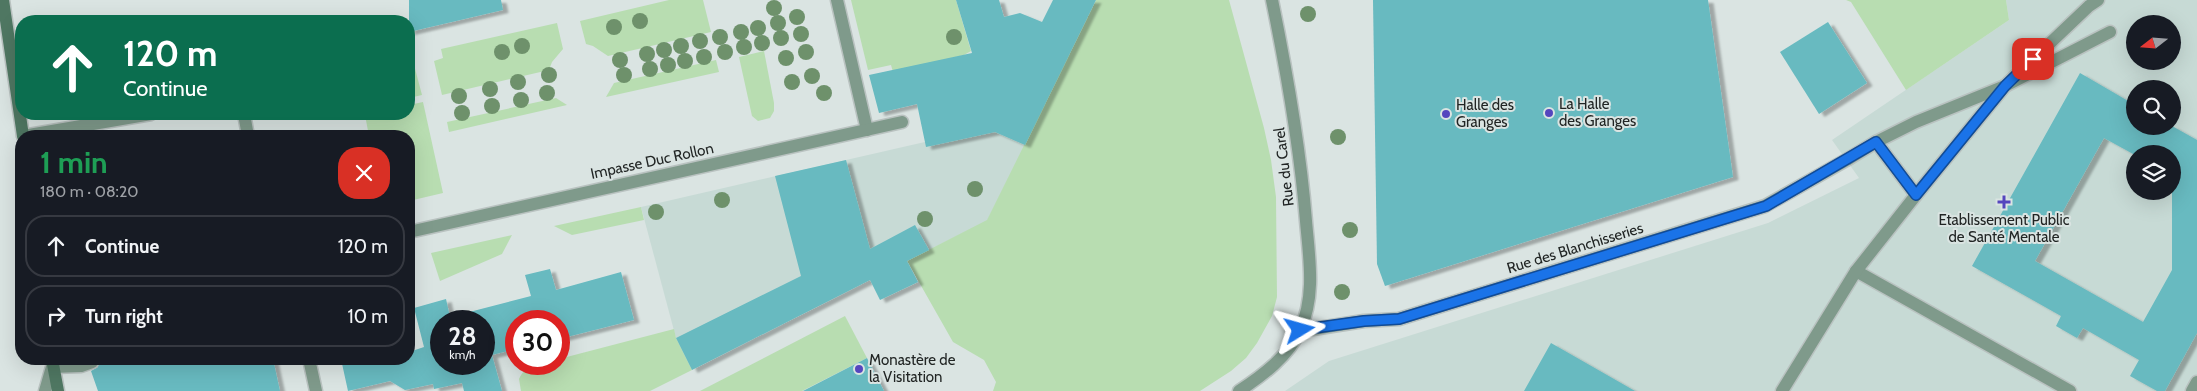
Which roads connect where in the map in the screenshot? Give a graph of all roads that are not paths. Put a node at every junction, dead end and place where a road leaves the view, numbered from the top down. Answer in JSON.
{"nodes":[{"id":1,"x":2,"y":0,"type":"edge"},
{"id":2,"x":837,"y":0,"type":"edge"},
{"id":3,"x":1272,"y":0,"type":"edge"},
{"id":4,"x":2098,"y":0,"type":"edge"},
{"id":5,"x":2110,"y":32,"type":"dead end"},
{"id":6,"x":15,"y":84,"type":"edge"},
{"id":7,"x":2005,"y":86,"type":"junction"},
{"id":8,"x":116,"y":120,"type":"edge"},
{"id":9,"x":902,"y":122,"type":"dead end"},
{"id":10,"x":58,"y":130,"type":"edge"},
{"id":11,"x":867,"y":130,"type":"junction"},
{"id":12,"x":1876,"y":142,"type":"junction"},
{"id":13,"x":1916,"y":195,"type":"junction"},
{"id":14,"x":415,"y":231,"type":"edge"},
{"id":15,"x":1856,"y":271,"type":"junction"},
{"id":16,"x":1300,"y":330,"type":"junction"},
{"id":17,"x":52,"y":365,"type":"edge"},
{"id":18,"x":52,"y":365,"type":"edge"},
{"id":19,"x":71,"y":365,"type":"edge"},
{"id":20,"x":84,"y":365,"type":"edge"},
{"id":21,"x":310,"y":365,"type":"edge"},
{"id":22,"x":2197,"y":382,"type":"edge"},
{"id":23,"x":45,"y":391,"type":"edge"},
{"id":24,"x":58,"y":391,"type":"edge"},
{"id":25,"x":316,"y":391,"type":"edge"},
{"id":26,"x":1239,"y":391,"type":"edge"},
{"id":27,"x":1782,"y":391,"type":"edge"},
{"id":28,"x":2070,"y":391,"type":"edge"},
{"id":29,"x":2192,"y":391,"type":"edge"}],
"edges":[{"from":1,"to":6,"type":"main road"},
{"from":2,"to":11,"type":"street"},
{"from":3,"to":16,"type":"street","name":"Rue du Carel"},
{"from":4,"to":7,"type":"street"},
{"from":5,"to":7,"type":"street","name":"Rue des Blanchisseries"},
{"from":7,"to":12,"type":"street","name":"Rue des Blanchisseries"},
{"from":7,"to":13,"type":"street"},
{"from":8,"to":10,"type":"street"},
{"from":9,"to":11,"type":"street","name":"Impasse Duc Rollon"},
{"from":11,"to":14,"type":"street","name":"Impasse Duc Rollon"},
{"from":12,"to":13,"type":"street"},
{"from":12,"to":16,"type":"street","name":"Rue des Blanchisseries"},
{"from":13,"to":15,"type":"street"},
{"from":15,"to":27,"type":"street"},
{"from":15,"to":28,"type":"street"},
{"from":16,"to":26,"type":"street"},
{"from":17,"to":23,"type":"street"},
{"from":18,"to":24,"type":"main road"},
{"from":19,"to":20,"type":"street"},
{"from":21,"to":25,"type":"street"},
{"from":22,"to":29,"type":"street"}]}
